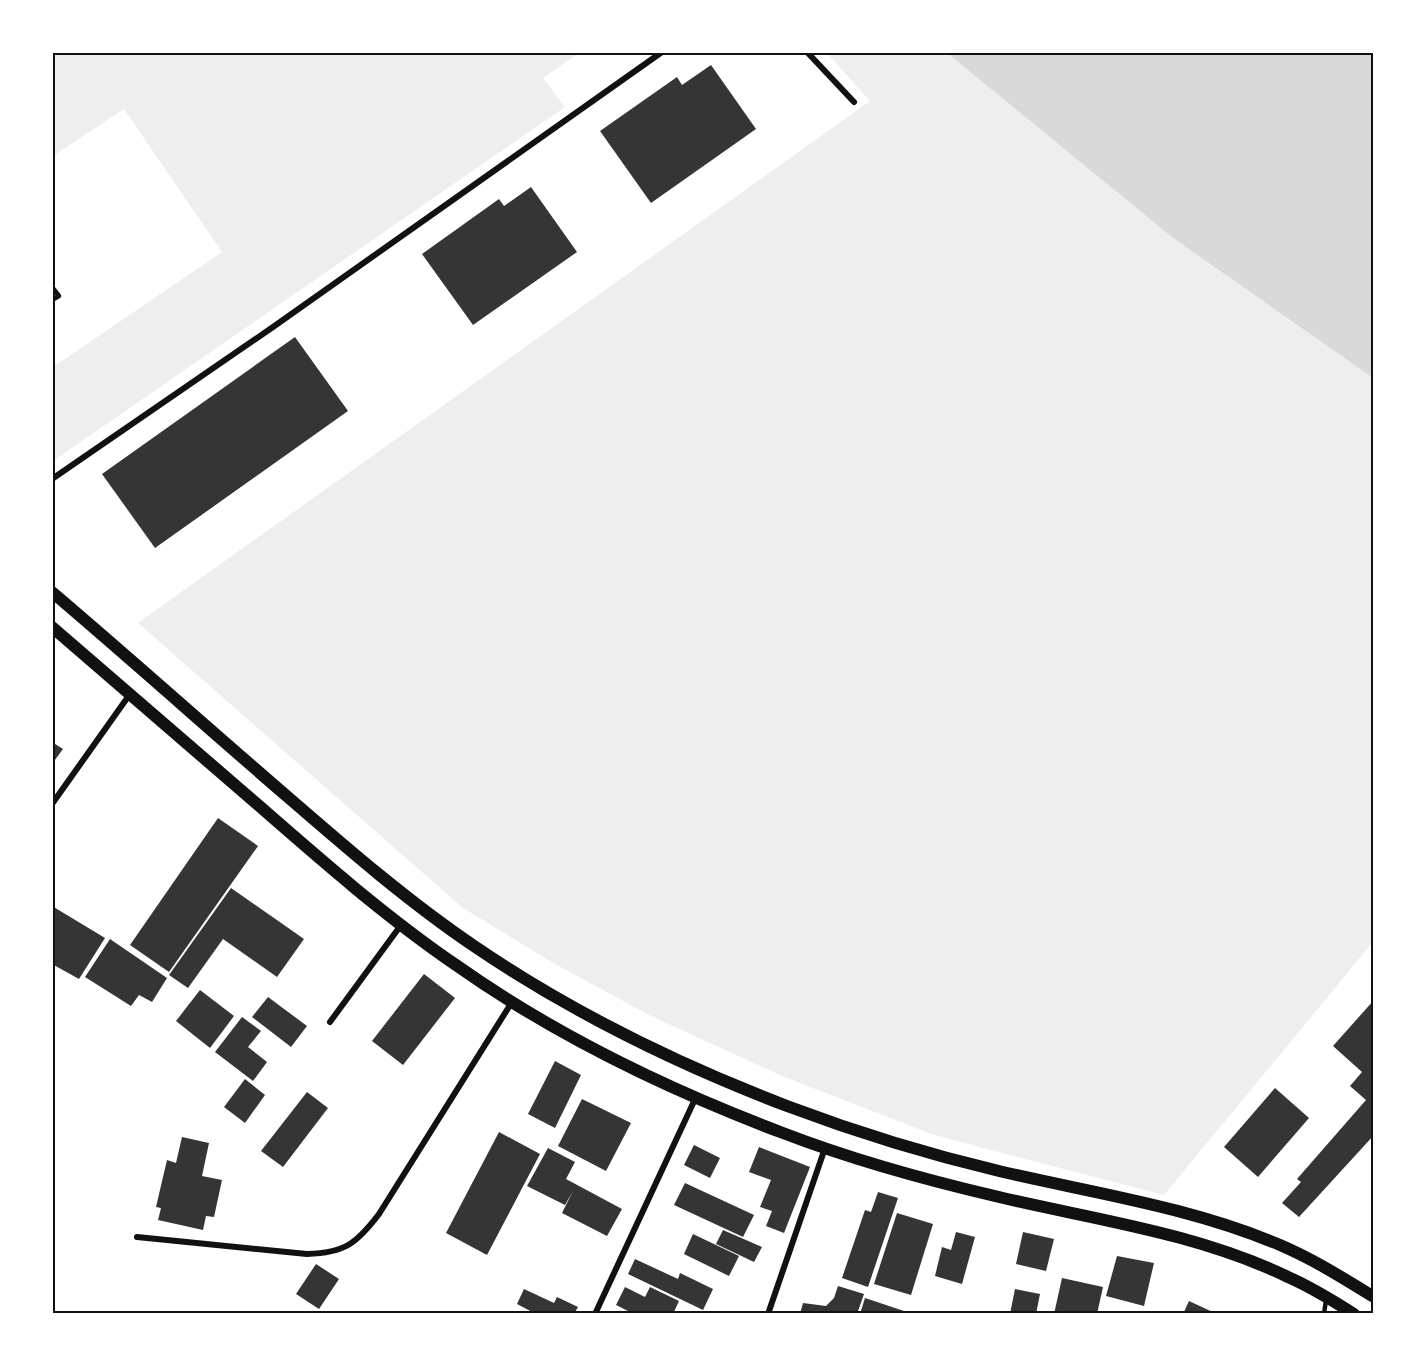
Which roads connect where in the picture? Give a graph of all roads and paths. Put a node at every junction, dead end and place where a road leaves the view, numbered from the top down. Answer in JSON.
{"nodes":[{"id":1,"x":662,"y":52,"type":"edge"},
{"id":2,"x":807,"y":52,"type":"edge"},
{"id":3,"x":855,"y":102,"type":"dead end"},
{"id":4,"x":52,"y":287,"type":"edge"},
{"id":5,"x":52,"y":300,"type":"edge"},
{"id":6,"x":52,"y":479,"type":"edge"},
{"id":7,"x":52,"y":592,"type":"edge"},
{"id":8,"x":52,"y":627,"type":"edge"},
{"id":9,"x":130,"y":694,"type":"junction"},
{"id":10,"x":52,"y":804,"type":"edge"},
{"id":11,"x":401,"y":925,"type":"junction"},
{"id":12,"x":512,"y":1002,"type":"junction"},
{"id":13,"x":330,"y":1022,"type":"dead end"},
{"id":14,"x":696,"y":1097,"type":"junction"},
{"id":15,"x":825,"y":1148,"type":"junction"},
{"id":16,"x":137,"y":1237,"type":"dead end"},
{"id":17,"x":1327,"y":1297,"type":"junction"},
{"id":18,"x":1374,"y":1297,"type":"edge"},
{"id":19,"x":595,"y":1314,"type":"edge"},
{"id":20,"x":768,"y":1314,"type":"edge"},
{"id":21,"x":1324,"y":1314,"type":"edge"},
{"id":22,"x":1354,"y":1314,"type":"edge"}],
"edges":[{"from":1,"to":6,"type":"street"},
{"from":2,"to":3,"type":"street"},
{"from":4,"to":5,"type":"lane"},
{"from":7,"to":18,"type":"main road"},
{"from":8,"to":9,"type":"main road"},
{"from":9,"to":10,"type":"street"},
{"from":9,"to":11,"type":"main road"},
{"from":11,"to":12,"type":"main road"},
{"from":11,"to":13,"type":"street"},
{"from":12,"to":14,"type":"main road"},
{"from":12,"to":16,"type":"street"},
{"from":14,"to":15,"type":"main road"},
{"from":14,"to":19,"type":"street"},
{"from":15,"to":17,"type":"main road"},
{"from":15,"to":20,"type":"street"},
{"from":17,"to":21,"type":"lane"},
{"from":17,"to":22,"type":"main road"}]}
